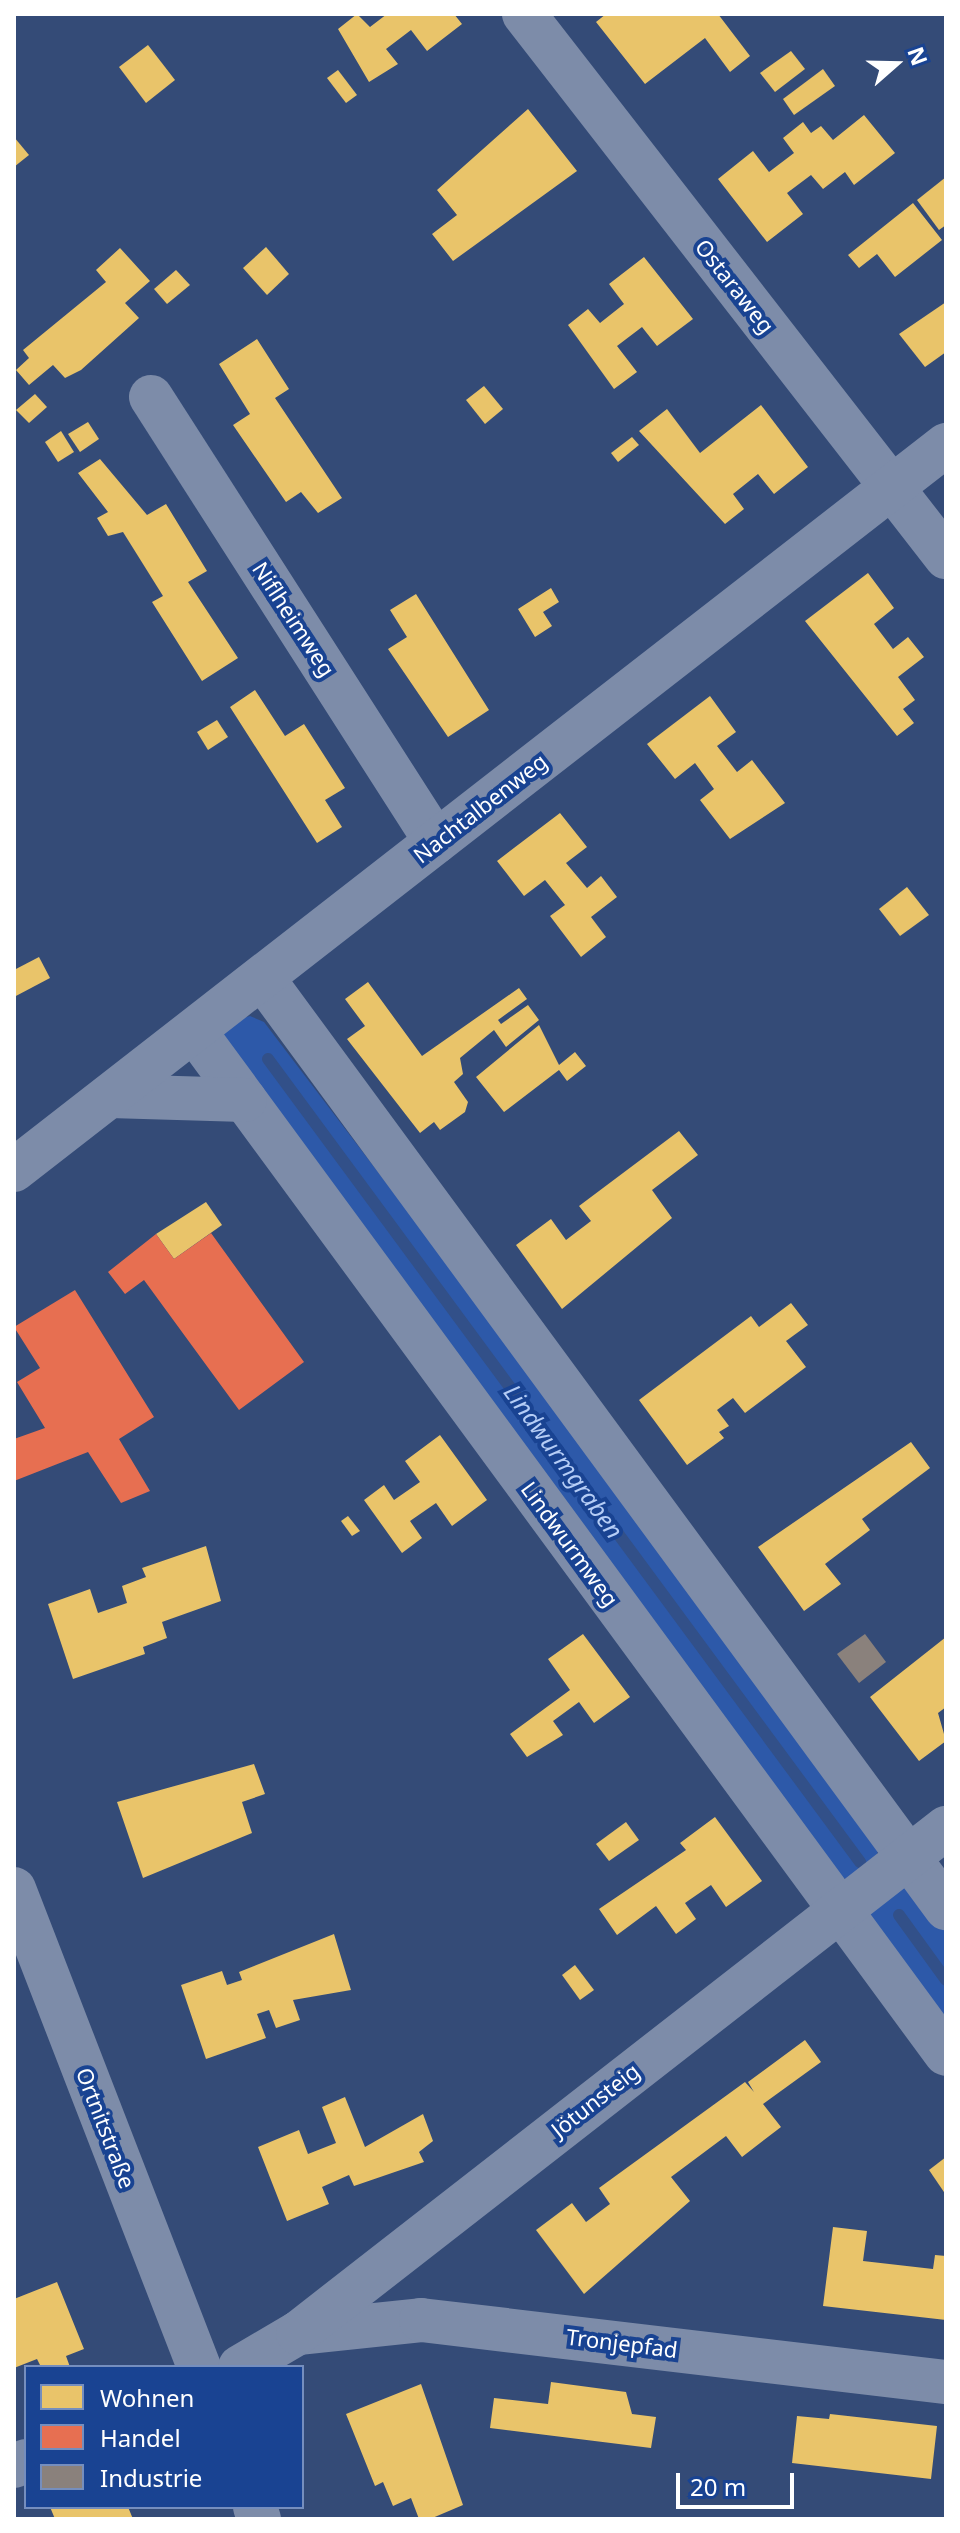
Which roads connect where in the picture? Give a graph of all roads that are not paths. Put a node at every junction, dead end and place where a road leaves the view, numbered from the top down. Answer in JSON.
{"nodes":[{"id":1,"x":524,"y":14,"type":"edge"},
{"id":2,"x":151,"y":397,"type":"dead end"},
{"id":3,"x":946,"y":445,"type":"edge"},
{"id":4,"x":891,"y":487,"type":"junction"},
{"id":5,"x":946,"y":557,"type":"edge"},
{"id":6,"x":436,"y":842,"type":"junction"},
{"id":7,"x":264,"y":980,"type":"junction"},
{"id":8,"x":195,"y":1032,"type":"junction"},
{"id":9,"x":110,"y":1096,"type":"junction"},
{"id":10,"x":245,"y":1100,"type":"junction"},
{"id":11,"x":14,"y":1170,"type":"edge"},
{"id":12,"x":946,"y":1828,"type":"edge"},
{"id":13,"x":909,"y":1857,"type":"junction"},
{"id":14,"x":14,"y":1889,"type":"edge"},
{"id":15,"x":946,"y":1908,"type":"edge"},
{"id":16,"x":838,"y":1910,"type":"junction"},
{"id":17,"x":946,"y":2054,"type":"edge"},
{"id":18,"x":298,"y":2333,"type":"junction"},
{"id":19,"x":198,"y":2365,"type":"edge"},
{"id":20,"x":243,"y":2365,"type":"edge"},
{"id":21,"x":946,"y":2382,"type":"edge"}],
"edges":[{"from":1,"to":4,"type":"street","name":"Ostaraweg"},
{"from":2,"to":6,"type":"street","name":"Niflheimweg"},
{"from":3,"to":4,"type":"street","name":"Nachtalbenweg"},
{"from":4,"to":5,"type":"street","name":"Ostaraweg"},
{"from":4,"to":6,"type":"street","name":"Nachtalbenweg"},
{"from":6,"to":7,"type":"street","name":"Nachtalbenweg"},
{"from":7,"to":8,"type":"street","name":"Nachtalbenweg"},
{"from":7,"to":13,"type":"street"},
{"from":8,"to":9,"type":"street","name":"Nachtalbenweg"},
{"from":8,"to":10,"type":"street","name":"Lindwurmweg"},
{"from":9,"to":10,"type":"street"},
{"from":9,"to":11,"type":"street","name":"Nachtalbenweg"},
{"from":10,"to":16,"type":"street","name":"Lindwurmweg"},
{"from":12,"to":13,"type":"street","name":"Jötunsteig"},
{"from":13,"to":15,"type":"street"},
{"from":13,"to":16,"type":"street","name":"Jötunsteig"},
{"from":14,"to":19,"type":"street","name":"Ortnitstraße"},
{"from":16,"to":17,"type":"street","name":"Lindwurmweg"},
{"from":16,"to":18,"type":"street","name":"Jötunsteig"},
{"from":18,"to":20,"type":"street","name":"Jötunsteig"},
{"from":18,"to":21,"type":"street","name":"Tronjepfad"}]}
